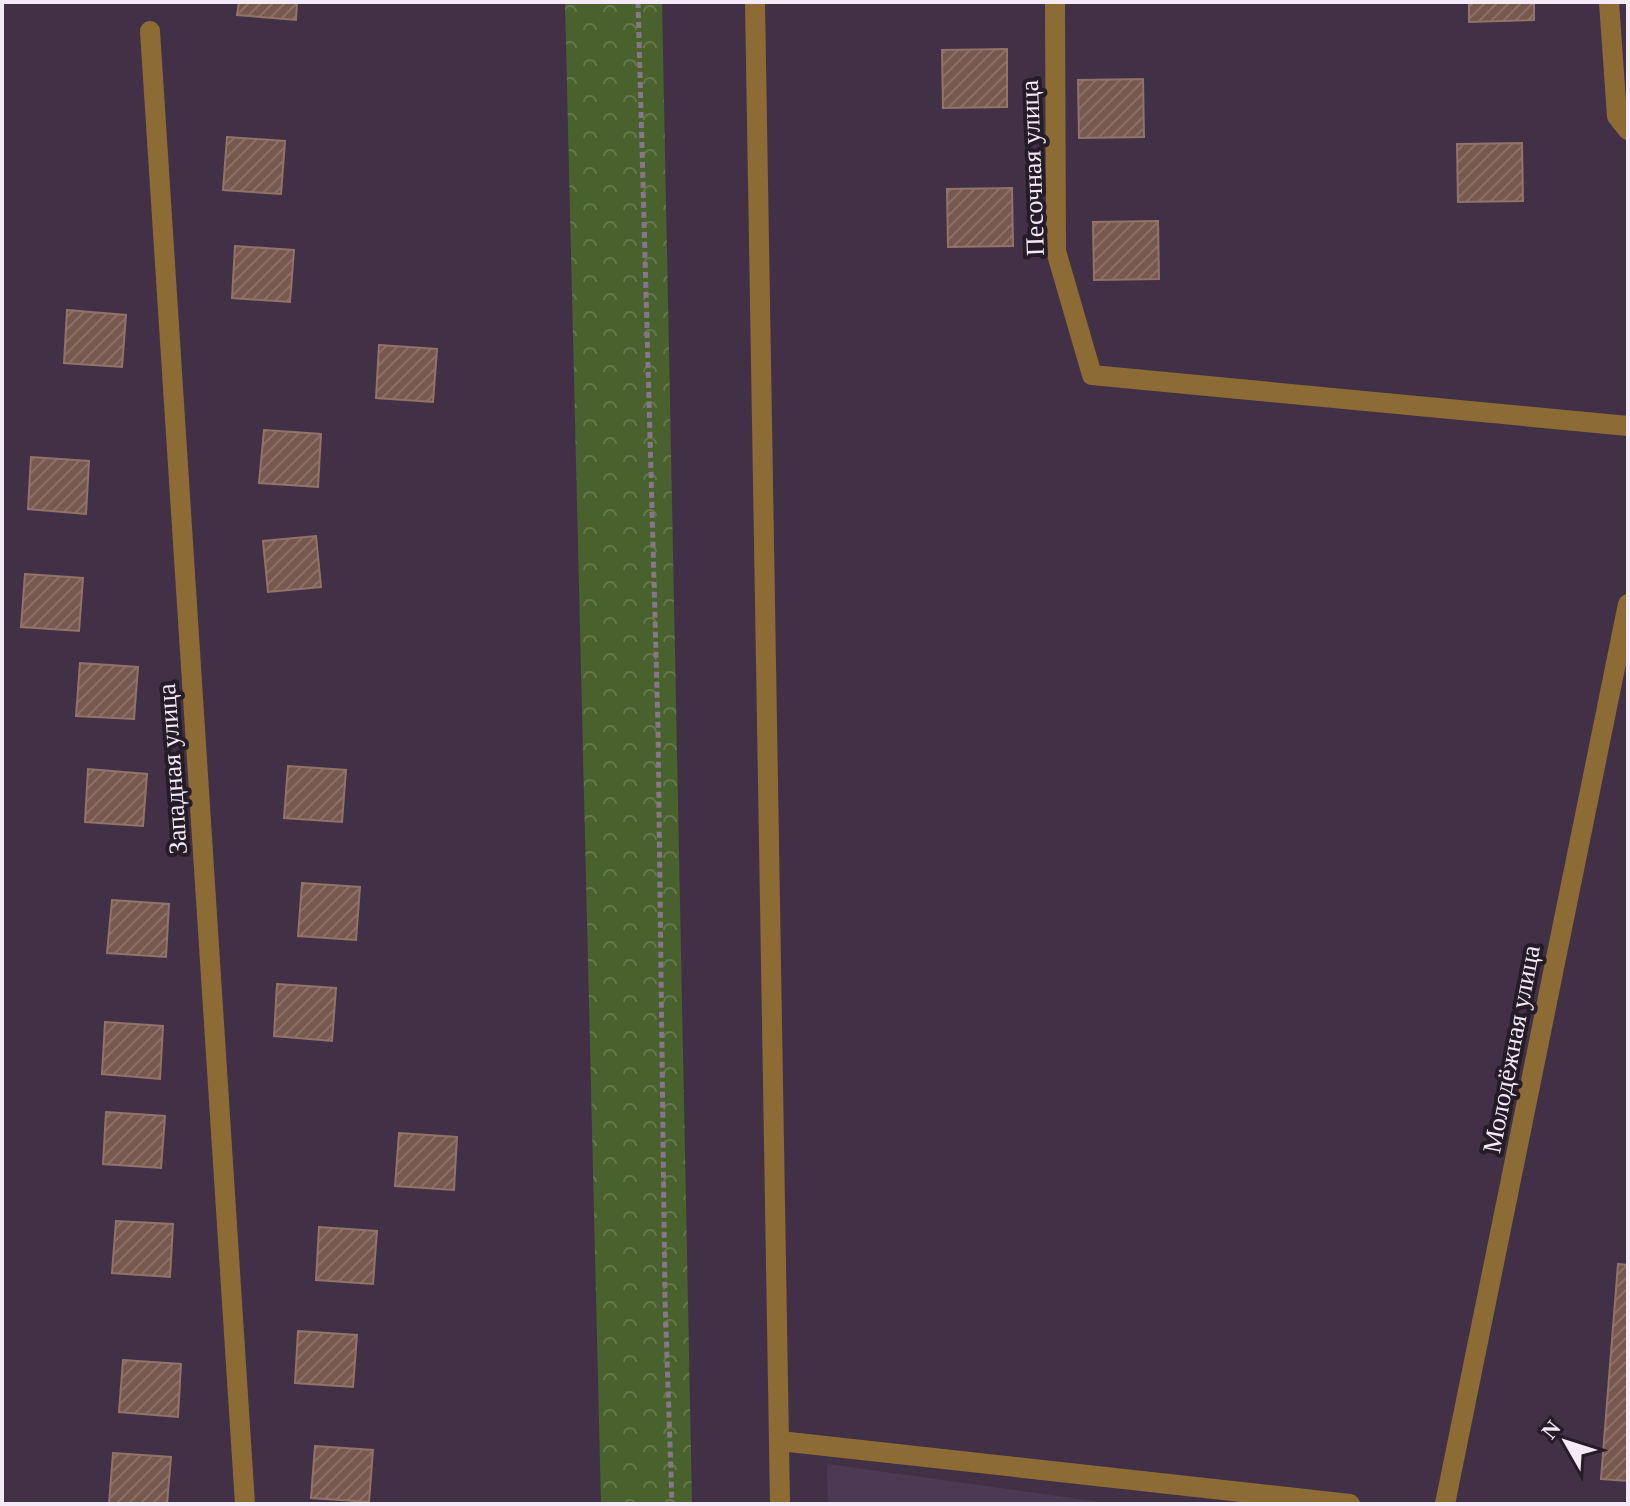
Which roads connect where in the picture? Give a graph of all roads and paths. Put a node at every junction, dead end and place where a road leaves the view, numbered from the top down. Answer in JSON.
{"nodes":[{"id":1,"x":638,"y":2,"type":"edge"},
{"id":2,"x":755,"y":2,"type":"edge"},
{"id":3,"x":1055,"y":2,"type":"edge"},
{"id":4,"x":1609,"y":2,"type":"edge"},
{"id":5,"x":150,"y":31,"type":"dead end"},
{"id":6,"x":1622,"y":123,"type":"edge"},
{"id":7,"x":1628,"y":426,"type":"edge"},
{"id":8,"x":1628,"y":604,"type":"edge"},
{"id":9,"x":780,"y":1441,"type":"junction"},
{"id":10,"x":245,"y":1504,"type":"edge"},
{"id":11,"x":672,"y":1504,"type":"edge"},
{"id":12,"x":780,"y":1504,"type":"edge"},
{"id":13,"x":1350,"y":1504,"type":"edge"},
{"id":14,"x":1445,"y":1504,"type":"edge"}],
"edges":[{"from":1,"to":11,"type":"path"},
{"from":2,"to":9,"type":"street"},
{"from":3,"to":7,"type":"street","name":"Песочная улица"},
{"from":4,"to":6,"type":"street"},
{"from":5,"to":10,"type":"street","name":"Западная улица"},
{"from":8,"to":14,"type":"street","name":"Молодёжная улица"},
{"from":9,"to":12,"type":"street"},
{"from":9,"to":13,"type":"street"}]}
